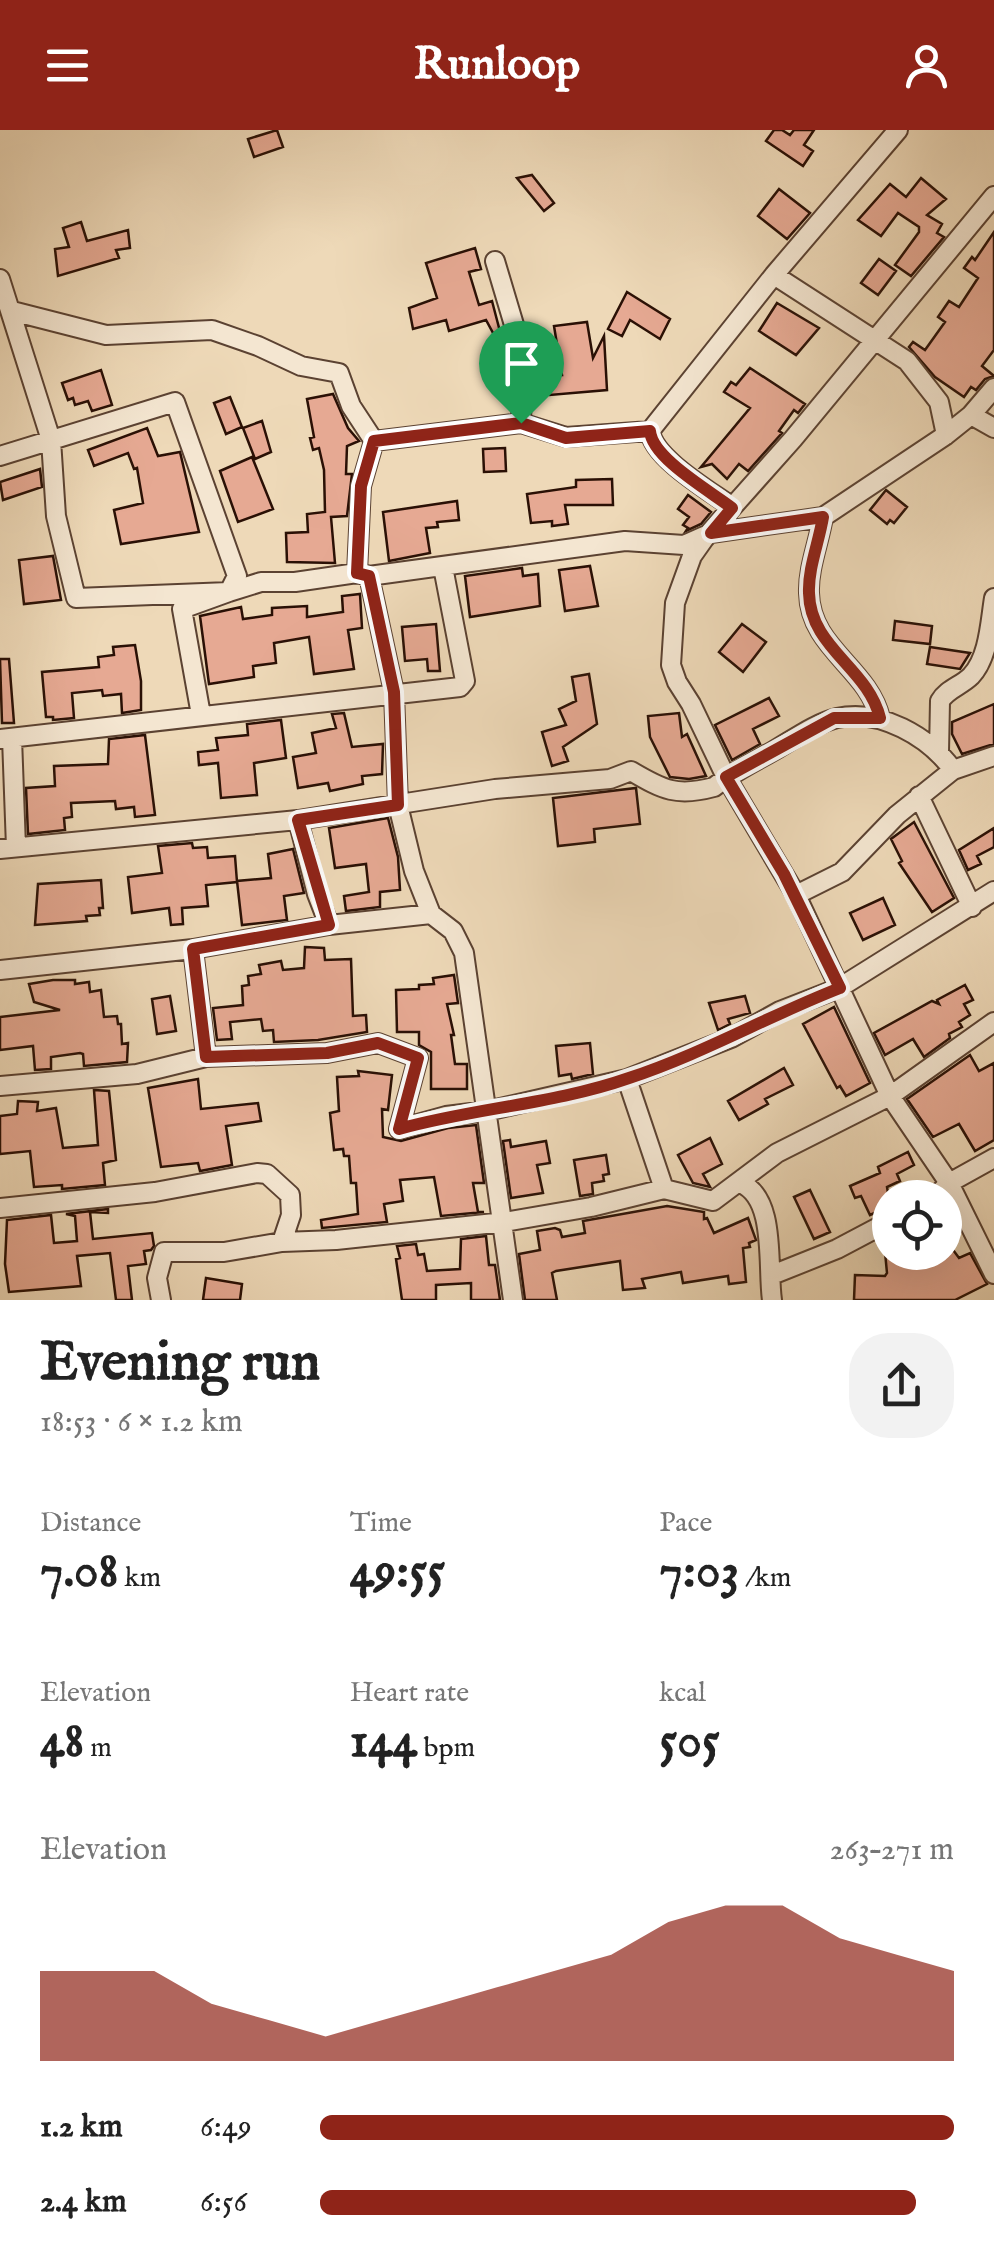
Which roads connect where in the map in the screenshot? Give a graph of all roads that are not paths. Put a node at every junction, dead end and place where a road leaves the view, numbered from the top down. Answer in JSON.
{"nodes":[{"id":1,"x":898,"y":130,"type":"edge"},
{"id":2,"x":994,"y":196,"type":"edge"},
{"id":3,"x":495,"y":261,"type":"dead end"},
{"id":4,"x":774,"y":275,"type":"junction"},
{"id":5,"x":0,"y":279,"type":"edge"},
{"id":6,"x":12,"y":311,"type":"junction"},
{"id":7,"x":873,"y":342,"type":"junction"},
{"id":8,"x":994,"y":388,"type":"edge"},
{"id":9,"x":971,"y":415,"type":"junction"},
{"id":10,"x":521,"y":423,"type":"junction"},
{"id":11,"x":994,"y":428,"type":"edge"},
{"id":12,"x":650,"y":431,"type":"junction"},
{"id":13,"x":946,"y":434,"type":"junction"},
{"id":14,"x":51,"y":440,"type":"junction"},
{"id":15,"x":374,"y":441,"type":"junction"},
{"id":16,"x":4,"y":448,"type":"edge"},
{"id":17,"x":732,"y":508,"type":"junction"},
{"id":18,"x":823,"y":517,"type":"junction"},
{"id":19,"x":711,"y":533,"type":"junction"},
{"id":20,"x":443,"y":567,"type":"junction"},
{"id":21,"x":363,"y":574,"type":"junction"},
{"id":22,"x":229,"y":592,"type":"junction"},
{"id":23,"x":994,"y":598,"type":"edge"},
{"id":24,"x":394,"y":692,"type":"junction"},
{"id":25,"x":201,"y":715,"type":"junction"},
{"id":26,"x":880,"y":718,"type":"junction"},
{"id":27,"x":6,"y":739,"type":"edge"},
{"id":28,"x":939,"y":752,"type":"junction"},
{"id":29,"x":994,"y":756,"type":"edge"},
{"id":30,"x":952,"y":770,"type":"junction"},
{"id":31,"x":726,"y":777,"type":"junction"},
{"id":32,"x":919,"y":796,"type":"junction"},
{"id":33,"x":398,"y":805,"type":"junction"},
{"id":34,"x":298,"y":820,"type":"junction"},
{"id":35,"x":8,"y":848,"type":"edge"},
{"id":36,"x":994,"y":891,"type":"edge"},
{"id":37,"x":796,"y":895,"type":"junction"},
{"id":38,"x":972,"y":907,"type":"junction"},
{"id":39,"x":431,"y":914,"type":"junction"},
{"id":40,"x":329,"y":925,"type":"junction"},
{"id":41,"x":193,"y":949,"type":"junction"},
{"id":42,"x":0,"y":970,"type":"edge"},
{"id":43,"x":840,"y":988,"type":"junction"},
{"id":44,"x":994,"y":1022,"type":"edge"},
{"id":45,"x":206,"y":1057,"type":"junction"},
{"id":46,"x":628,"y":1079,"type":"junction"},
{"id":47,"x":0,"y":1086,"type":"edge"},
{"id":48,"x":890,"y":1096,"type":"junction"},
{"id":49,"x":487,"y":1111,"type":"junction"},
{"id":50,"x":994,"y":1158,"type":"edge"},
{"id":51,"x":948,"y":1180,"type":"edge"},
{"id":52,"x":955,"y":1180,"type":"edge"},
{"id":53,"x":740,"y":1183,"type":"junction"},
{"id":54,"x":664,"y":1189,"type":"junction"},
{"id":55,"x":0,"y":1208,"type":"edge"},
{"id":56,"x":962,"y":1208,"type":"edge"},
{"id":57,"x":504,"y":1222,"type":"junction"},
{"id":58,"x":872,"y":1231,"type":"edge"},
{"id":59,"x":282,"y":1242,"type":"junction"},
{"id":60,"x":994,"y":1274,"type":"edge"},
{"id":61,"x":772,"y":1275,"type":"junction"},
{"id":62,"x":162,"y":1300,"type":"edge"},
{"id":63,"x":514,"y":1300,"type":"edge"},
{"id":64,"x":772,"y":1300,"type":"edge"}],
"edges":[{"from":1,"to":4,"type":"street"},
{"from":2,"to":7,"type":"street"},
{"from":3,"to":10,"type":"street"},
{"from":4,"to":7,"type":"street"},
{"from":4,"to":12,"type":"street"},
{"from":5,"to":6,"type":"street"},
{"from":6,"to":14,"type":"street"},
{"from":6,"to":15,"type":"street"},
{"from":7,"to":13,"type":"street"},
{"from":7,"to":17,"type":"street"},
{"from":8,"to":9,"type":"street"},
{"from":9,"to":11,"type":"street"},
{"from":9,"to":13,"type":"street"},
{"from":10,"to":12,"type":"street"},
{"from":10,"to":15,"type":"street"},
{"from":12,"to":17,"type":"street"},
{"from":13,"to":18,"type":"street"},
{"from":14,"to":16,"type":"street"},
{"from":14,"to":22,"type":"street"},
{"from":14,"to":22,"type":"street"},
{"from":15,"to":21,"type":"street"},
{"from":17,"to":19,"type":"street"},
{"from":18,"to":19,"type":"street"},
{"from":18,"to":26,"type":"street"},
{"from":19,"to":20,"type":"street"},
{"from":19,"to":31,"type":"street"},
{"from":20,"to":21,"type":"street"},
{"from":20,"to":24,"type":"street"},
{"from":21,"to":22,"type":"street"},
{"from":21,"to":24,"type":"street"},
{"from":22,"to":25,"type":"street"},
{"from":23,"to":28,"type":"street"},
{"from":24,"to":25,"type":"street"},
{"from":24,"to":33,"type":"street"},
{"from":25,"to":27,"type":"street"},
{"from":26,"to":28,"type":"street"},
{"from":26,"to":31,"type":"street"},
{"from":27,"to":35,"type":"street"},
{"from":28,"to":30,"type":"street"},
{"from":29,"to":30,"type":"street"},
{"from":30,"to":32,"type":"street"},
{"from":31,"to":33,"type":"street"},
{"from":31,"to":37,"type":"street"},
{"from":32,"to":37,"type":"street"},
{"from":32,"to":38,"type":"street"},
{"from":33,"to":34,"type":"street"},
{"from":33,"to":39,"type":"street"},
{"from":34,"to":35,"type":"street"},
{"from":34,"to":40,"type":"street"},
{"from":36,"to":38,"type":"street"},
{"from":37,"to":43,"type":"street"},
{"from":38,"to":43,"type":"street"},
{"from":39,"to":40,"type":"street"},
{"from":39,"to":49,"type":"street"},
{"from":40,"to":41,"type":"street"},
{"from":41,"to":42,"type":"street"},
{"from":41,"to":45,"type":"street"},
{"from":43,"to":46,"type":"street"},
{"from":43,"to":48,"type":"street"},
{"from":44,"to":48,"type":"street"},
{"from":45,"to":47,"type":"street"},
{"from":45,"to":49,"type":"street"},
{"from":46,"to":49,"type":"street"},
{"from":46,"to":54,"type":"street"},
{"from":48,"to":51,"type":"street"},
{"from":48,"to":53,"type":"street"},
{"from":49,"to":57,"type":"street"},
{"from":50,"to":52,"type":"street"},
{"from":53,"to":54,"type":"street"},
{"from":53,"to":61,"type":"street"},
{"from":54,"to":57,"type":"street"},
{"from":55,"to":59,"type":"street"},
{"from":56,"to":60,"type":"street"},
{"from":57,"to":59,"type":"street"},
{"from":57,"to":63,"type":"street"},
{"from":58,"to":61,"type":"street"},
{"from":59,"to":62,"type":"street"},
{"from":61,"to":64,"type":"street"}]}
